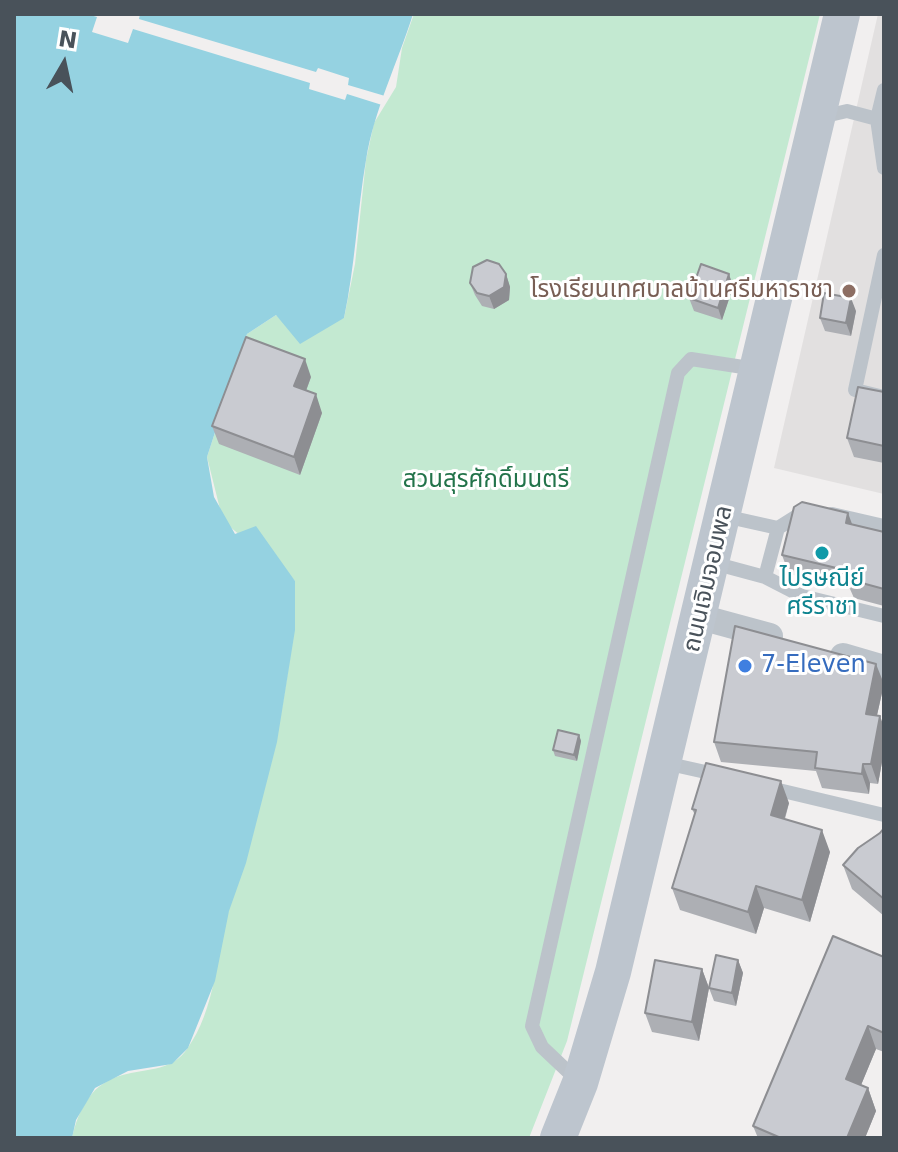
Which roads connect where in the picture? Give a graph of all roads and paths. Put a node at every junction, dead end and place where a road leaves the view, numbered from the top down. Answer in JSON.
{"nodes":[{"id":1,"x":842,"y":14,"type":"edge"},
{"id":2,"x":884,"y":90,"type":"edge"},
{"id":3,"x":817,"y":118,"type":"junction"},
{"id":4,"x":877,"y":119,"type":"junction"},
{"id":5,"x":884,"y":168,"type":"edge"},
{"id":6,"x":884,"y":255,"type":"edge"},
{"id":7,"x":756,"y":369,"type":"junction"},
{"id":8,"x":884,"y":397,"type":"edge"},
{"id":9,"x":724,"y":516,"type":"junction"},
{"id":10,"x":884,"y":526,"type":"edge"},
{"id":11,"x":778,"y":528,"type":"junction"},
{"id":12,"x":713,"y":563,"type":"junction"},
{"id":13,"x":765,"y":577,"type":"junction"},
{"id":14,"x":884,"y":616,"type":"edge"},
{"id":15,"x":700,"y":617,"type":"junction"},
{"id":16,"x":795,"y":643,"type":"edge"},
{"id":17,"x":825,"y":651,"type":"edge"},
{"id":18,"x":884,"y":668,"type":"edge"},
{"id":19,"x":665,"y":762,"type":"junction"},
{"id":20,"x":884,"y":815,"type":"edge"},
{"id":21,"x":580,"y":1083,"type":"junction"},
{"id":22,"x":558,"y":1138,"type":"edge"}],
"edges":[{"from":1,"to":3,"type":"main road","name":"ถนนเจิมจอมพล"},
{"from":2,"to":4,"type":"lane"},
{"from":3,"to":4,"type":"lane"},
{"from":3,"to":7,"type":"main road","name":"ถนนเจิมจอมพล"},
{"from":4,"to":5,"type":"lane"},
{"from":6,"to":8,"type":"lane"},
{"from":7,"to":9,"type":"main road","name":"ถนนเจิมจอมพล"},
{"from":7,"to":21,"type":"lane"},
{"from":9,"to":11,"type":"lane"},
{"from":9,"to":12,"type":"main road","name":"ถนนเจิมจอมพล"},
{"from":10,"to":11,"type":"lane"},
{"from":11,"to":13,"type":"lane"},
{"from":12,"to":13,"type":"lane"},
{"from":12,"to":15,"type":"main road","name":"ถนนเจิมจอมพล"},
{"from":13,"to":14,"type":"lane"},
{"from":15,"to":16,"type":"street"},
{"from":15,"to":19,"type":"main road","name":"ถนนเจิมจอมพล"},
{"from":17,"to":18,"type":"street"},
{"from":19,"to":20,"type":"lane"},
{"from":19,"to":21,"type":"main road","name":"ถนนเจิมจอมพล"},
{"from":21,"to":22,"type":"main road","name":"ถนนเจิมจอมพล"}]}
